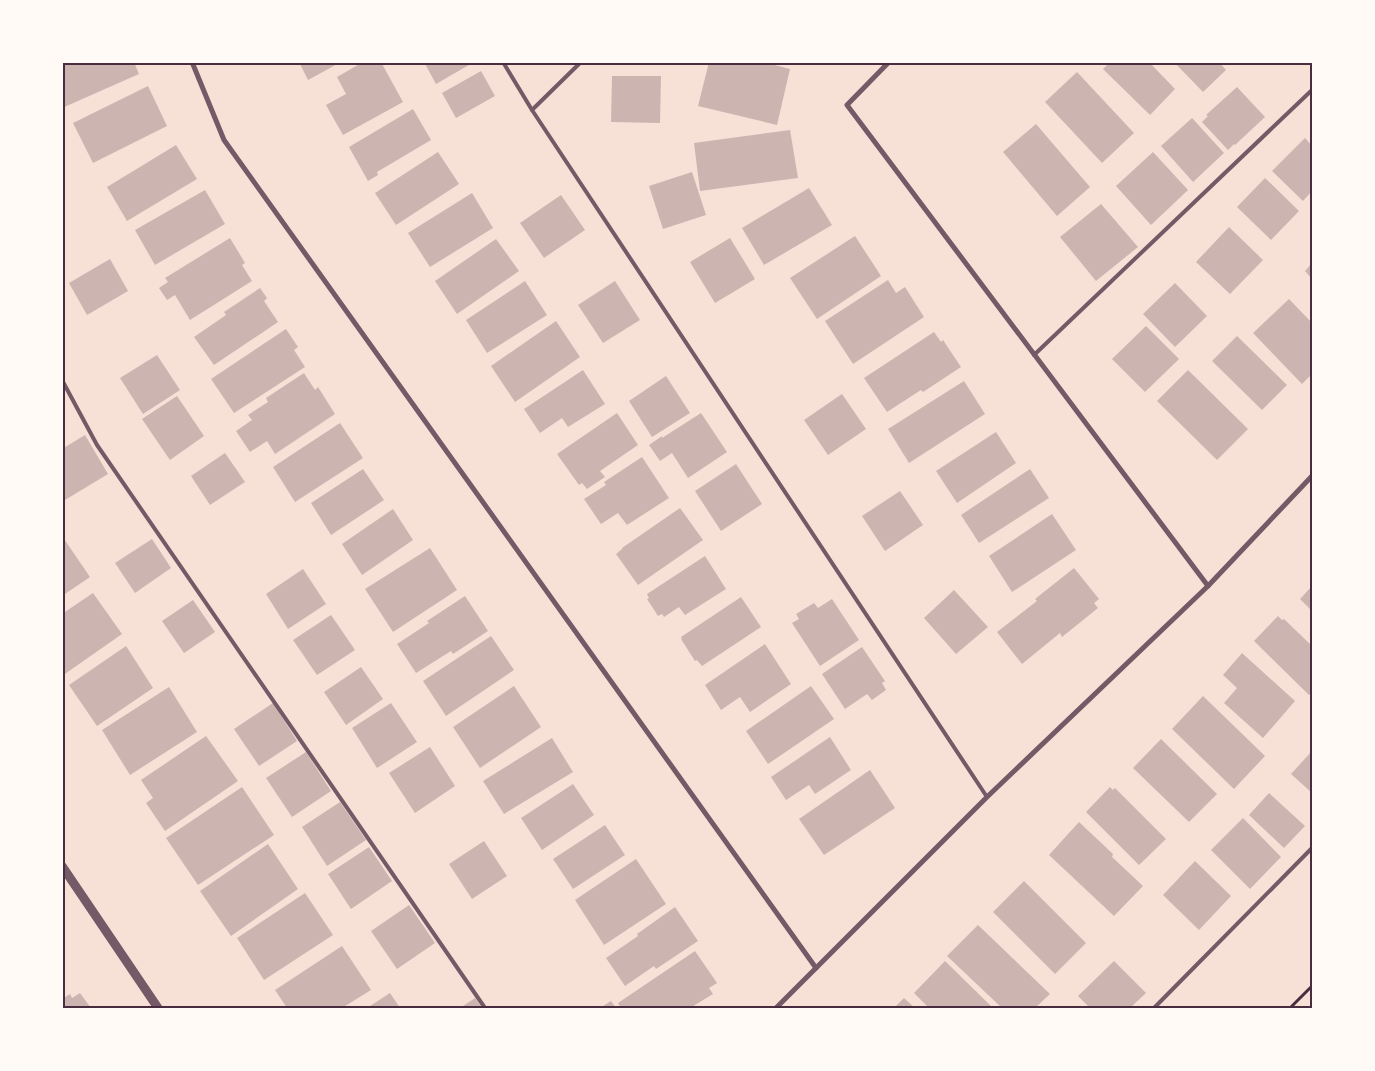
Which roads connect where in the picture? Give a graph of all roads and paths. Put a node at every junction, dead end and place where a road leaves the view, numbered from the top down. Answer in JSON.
{"nodes":[{"id":1,"x":192,"y":62,"type":"edge"},
{"id":2,"x":503,"y":62,"type":"edge"},
{"id":3,"x":581,"y":62,"type":"edge"},
{"id":4,"x":889,"y":62,"type":"edge"},
{"id":5,"x":1312,"y":90,"type":"edge"},
{"id":6,"x":532,"y":110,"type":"junction"},
{"id":7,"x":1034,"y":355,"type":"junction"},
{"id":8,"x":62,"y":380,"type":"edge"},
{"id":9,"x":1312,"y":476,"type":"edge"},
{"id":10,"x":1208,"y":586,"type":"junction"},
{"id":11,"x":987,"y":797,"type":"junction"},
{"id":12,"x":1312,"y":848,"type":"edge"},
{"id":13,"x":62,"y":866,"type":"edge"},
{"id":14,"x":816,"y":968,"type":"junction"},
{"id":15,"x":1312,"y":986,"type":"edge"},
{"id":16,"x":158,"y":1008,"type":"edge"},
{"id":17,"x":485,"y":1008,"type":"edge"},
{"id":18,"x":776,"y":1008,"type":"edge"},
{"id":19,"x":1154,"y":1008,"type":"edge"},
{"id":20,"x":1290,"y":1008,"type":"edge"}],
"edges":[{"from":1,"to":14,"type":"street"},
{"from":2,"to":6,"type":"lane"},
{"from":3,"to":6,"type":"lane"},
{"from":4,"to":7,"type":"street"},
{"from":5,"to":7,"type":"lane"},
{"from":6,"to":11,"type":"lane"},
{"from":7,"to":10,"type":"street"},
{"from":8,"to":17,"type":"lane"},
{"from":9,"to":10,"type":"street"},
{"from":10,"to":11,"type":"street"},
{"from":11,"to":14,"type":"street"},
{"from":12,"to":19,"type":"lane"},
{"from":13,"to":16,"type":"street"},
{"from":14,"to":18,"type":"street"},
{"from":15,"to":20,"type":"path"}]}
